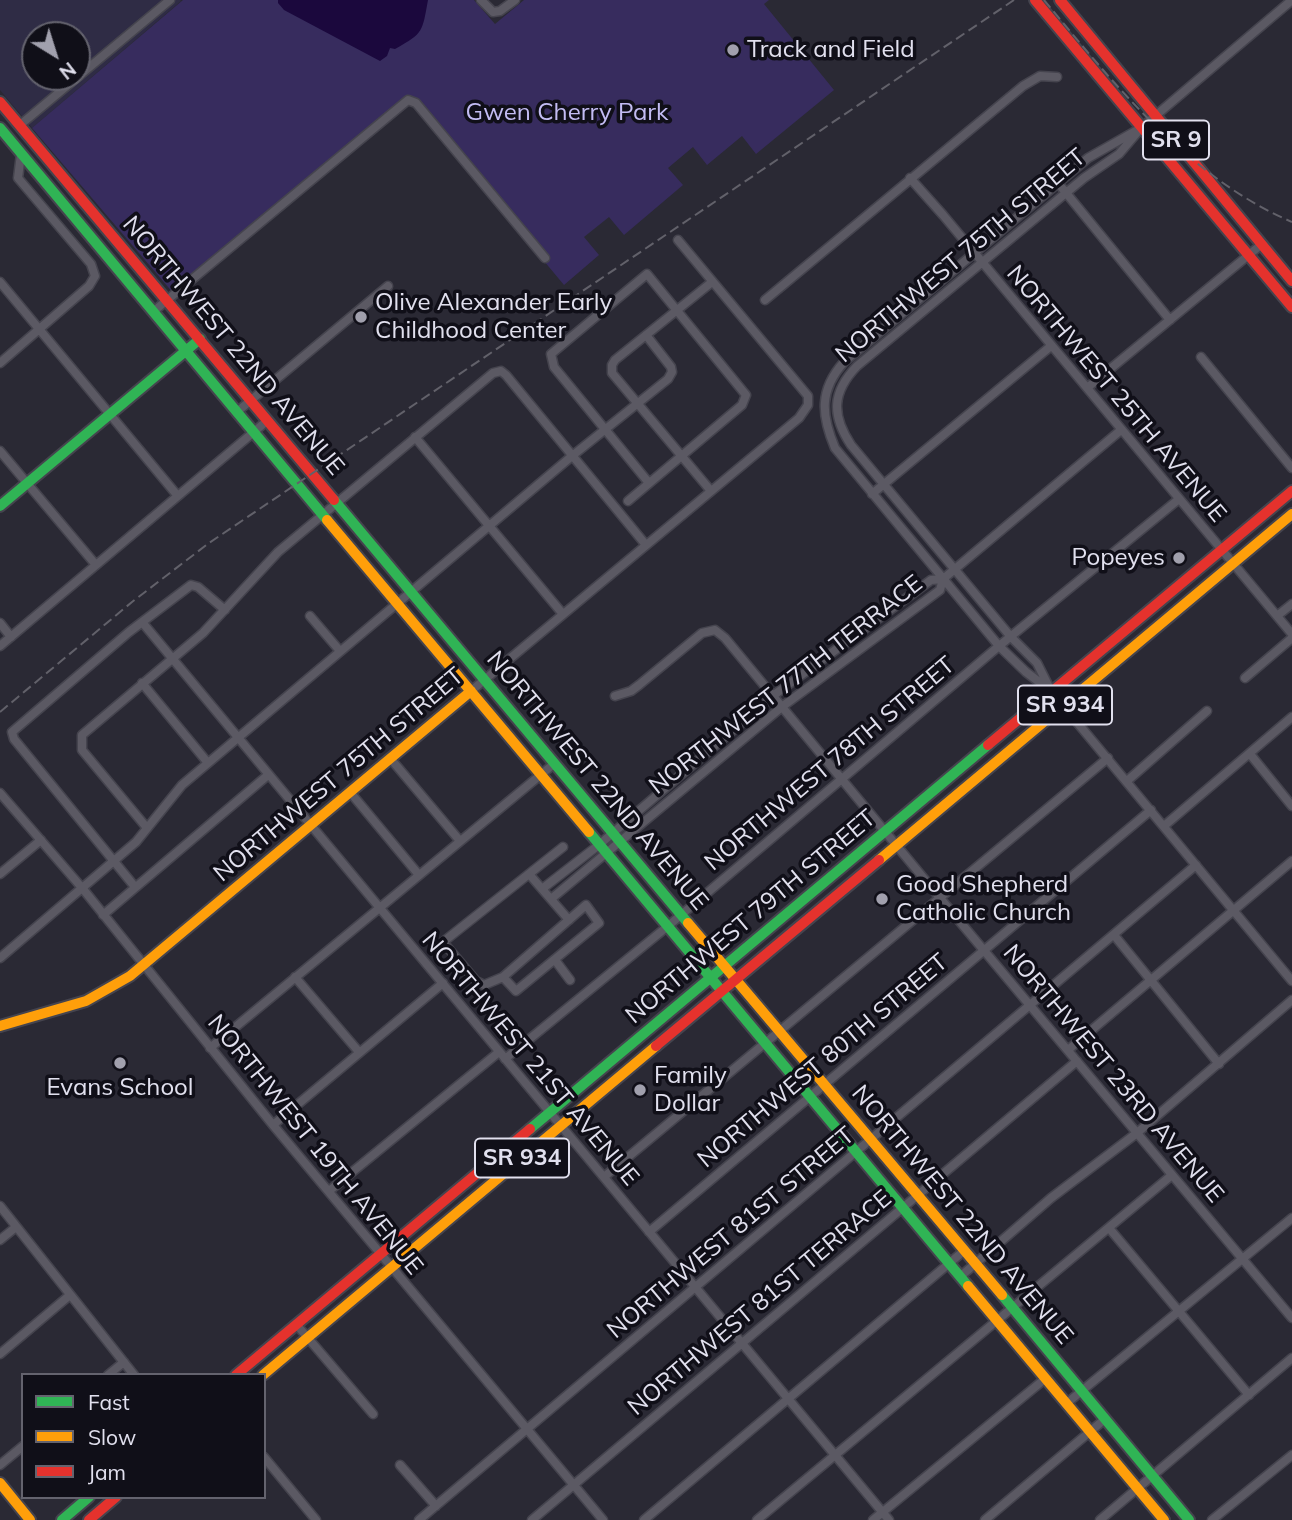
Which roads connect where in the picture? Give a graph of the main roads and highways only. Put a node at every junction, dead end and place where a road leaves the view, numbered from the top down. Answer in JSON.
{"nodes":[{"id":1,"x":1035,"y":0,"type":"edge"},
{"id":2,"x":1060,"y":0,"type":"edge"},
{"id":3,"x":0,"y":102,"type":"edge"},
{"id":4,"x":20,"y":125,"type":"junction"},
{"id":5,"x":2,"y":134,"type":"edge"},
{"id":6,"x":81,"y":197,"type":"junction"},
{"id":7,"x":68,"y":209,"type":"junction"},
{"id":8,"x":1241,"y":218,"type":"junction"},
{"id":9,"x":1227,"y":229,"type":"junction"},
{"id":10,"x":1292,"y":281,"type":"edge"},
{"id":11,"x":1292,"y":307,"type":"edge"},
{"id":12,"x":200,"y":339,"type":"junction"},
{"id":13,"x":187,"y":350,"type":"junction"},
{"id":14,"x":1292,"y":491,"type":"edge"},
{"id":15,"x":0,"y":506,"type":"edge"},
{"id":16,"x":1292,"y":514,"type":"edge"},
{"id":17,"x":1136,"y":621,"type":"junction"},
{"id":18,"x":1148,"y":635,"type":"junction"},
{"id":19,"x":471,"y":691,"type":"junction"},
{"id":20,"x":967,"y":762,"type":"junction"},
{"id":21,"x":979,"y":776,"type":"junction"},
{"id":22,"x":835,"y":874,"type":"junction"},
{"id":23,"x":809,"y":918,"type":"junction"},
{"id":24,"x":724,"y":967,"type":"junction"},
{"id":25,"x":711,"y":978,"type":"junction"},
{"id":26,"x":736,"y":979,"type":"junction"},
{"id":27,"x":723,"y":991,"type":"junction"},
{"id":28,"x":0,"y":1026,"type":"edge"},
{"id":29,"x":639,"y":1039,"type":"junction"},
{"id":30,"x":650,"y":1050,"type":"junction"},
{"id":31,"x":456,"y":1191,"type":"junction"},
{"id":32,"x":468,"y":1205,"type":"junction"},
{"id":33,"x":238,"y":1373,"type":"edge"},
{"id":34,"x":265,"y":1373,"type":"edge"},
{"id":35,"x":0,"y":1483,"type":"edge"},
{"id":36,"x":87,"y":1499,"type":"edge"},
{"id":37,"x":114,"y":1499,"type":"edge"},
{"id":38,"x":30,"y":1520,"type":"edge"},
{"id":39,"x":62,"y":1520,"type":"edge"},
{"id":40,"x":89,"y":1520,"type":"edge"},
{"id":41,"x":1164,"y":1520,"type":"edge"},
{"id":42,"x":1189,"y":1520,"type":"edge"}],
"edges":[{"from":1,"to":9,"type":"main road","number":"SR 9"},
{"from":2,"to":8,"type":"main road","number":"SR 9"},
{"from":3,"to":4,"type":"main road","name":"NORTHWEST 22ND AVENUE"},
{"from":4,"to":5,"type":"main road"},
{"from":4,"to":6,"type":"main road","name":"NORTHWEST 22ND AVENUE"},
{"from":5,"to":7,"type":"main road","name":"NORTHWEST 22ND AVENUE"},
{"from":6,"to":7,"type":"main road"},
{"from":6,"to":12,"type":"main road","name":"NORTHWEST 22ND AVENUE"},
{"from":7,"to":13,"type":"main road","name":"NORTHWEST 22ND AVENUE"},
{"from":8,"to":9,"type":"main road"},
{"from":8,"to":10,"type":"main road","number":"SR 9"},
{"from":9,"to":11,"type":"main road","number":"SR 9"},
{"from":12,"to":13,"type":"main road"},
{"from":12,"to":24,"type":"main road","name":"NORTHWEST 22ND AVENUE"},
{"from":13,"to":15,"type":"main road"},
{"from":13,"to":19,"type":"main road","name":"NORTHWEST 22ND AVENUE"},
{"from":14,"to":17,"type":"main road","name":"NORTHWEST 79TH STREET","number":"SR 934"},
{"from":16,"to":18,"type":"main road","name":"NORTHWEST 79TH STREET","number":"SR 934"},
{"from":17,"to":18,"type":"main road"},
{"from":17,"to":20,"type":"main road","name":"NORTHWEST 79TH STREET","number":"SR 934"},
{"from":18,"to":21,"type":"main road","name":"NORTHWEST 79TH STREET","number":"SR 934"},
{"from":19,"to":25,"type":"main road","name":"NORTHWEST 22ND AVENUE"},
{"from":19,"to":28,"type":"main road","name":"NORTHWEST 75TH STREET"},
{"from":20,"to":21,"type":"main road"},
{"from":20,"to":22,"type":"main road","name":"NORTHWEST 79TH STREET","number":"SR 934"},
{"from":21,"to":23,"type":"main road","name":"NORTHWEST 79TH STREET","number":"SR 934"},
{"from":22,"to":23,"type":"main road"},
{"from":22,"to":24,"type":"main road","name":"NORTHWEST 79TH STREET","number":"SR 934"},
{"from":23,"to":26,"type":"main road","name":"NORTHWEST 79TH STREET","number":"SR 934"},
{"from":24,"to":25,"type":"main road","name":"NORTHWEST 79TH STREET","number":"SR 934"},
{"from":24,"to":26,"type":"main road","name":"NORTHWEST 22ND AVENUE"},
{"from":25,"to":27,"type":"main road","name":"NORTHWEST 22ND AVENUE"},
{"from":25,"to":29,"type":"main road","name":"NORTHWEST 79TH STREET","number":"SR 934"},
{"from":26,"to":27,"type":"main road","name":"NORTHWEST 79TH STREET","number":"SR 934"},
{"from":26,"to":42,"type":"main road","name":"NORTHWEST 22ND AVENUE"},
{"from":27,"to":30,"type":"main road","name":"NORTHWEST 79TH STREET","number":"SR 934"},
{"from":27,"to":41,"type":"main road","name":"NORTHWEST 22ND AVENUE"},
{"from":29,"to":30,"type":"main road"},
{"from":29,"to":31,"type":"main road","name":"NORTHWEST 79TH STREET","number":"SR 934"},
{"from":30,"to":32,"type":"main road","name":"NORTHWEST 79TH STREET","number":"SR 934"},
{"from":31,"to":32,"type":"main road"},
{"from":31,"to":33,"type":"main road","name":"NORTHWEST 79TH STREET","number":"SR 934"},
{"from":32,"to":34,"type":"main road","name":"NORTHWEST 79TH STREET","number":"SR 934"},
{"from":35,"to":38,"type":"main road"},
{"from":36,"to":39,"type":"main road"},
{"from":37,"to":40,"type":"main road"}]}
